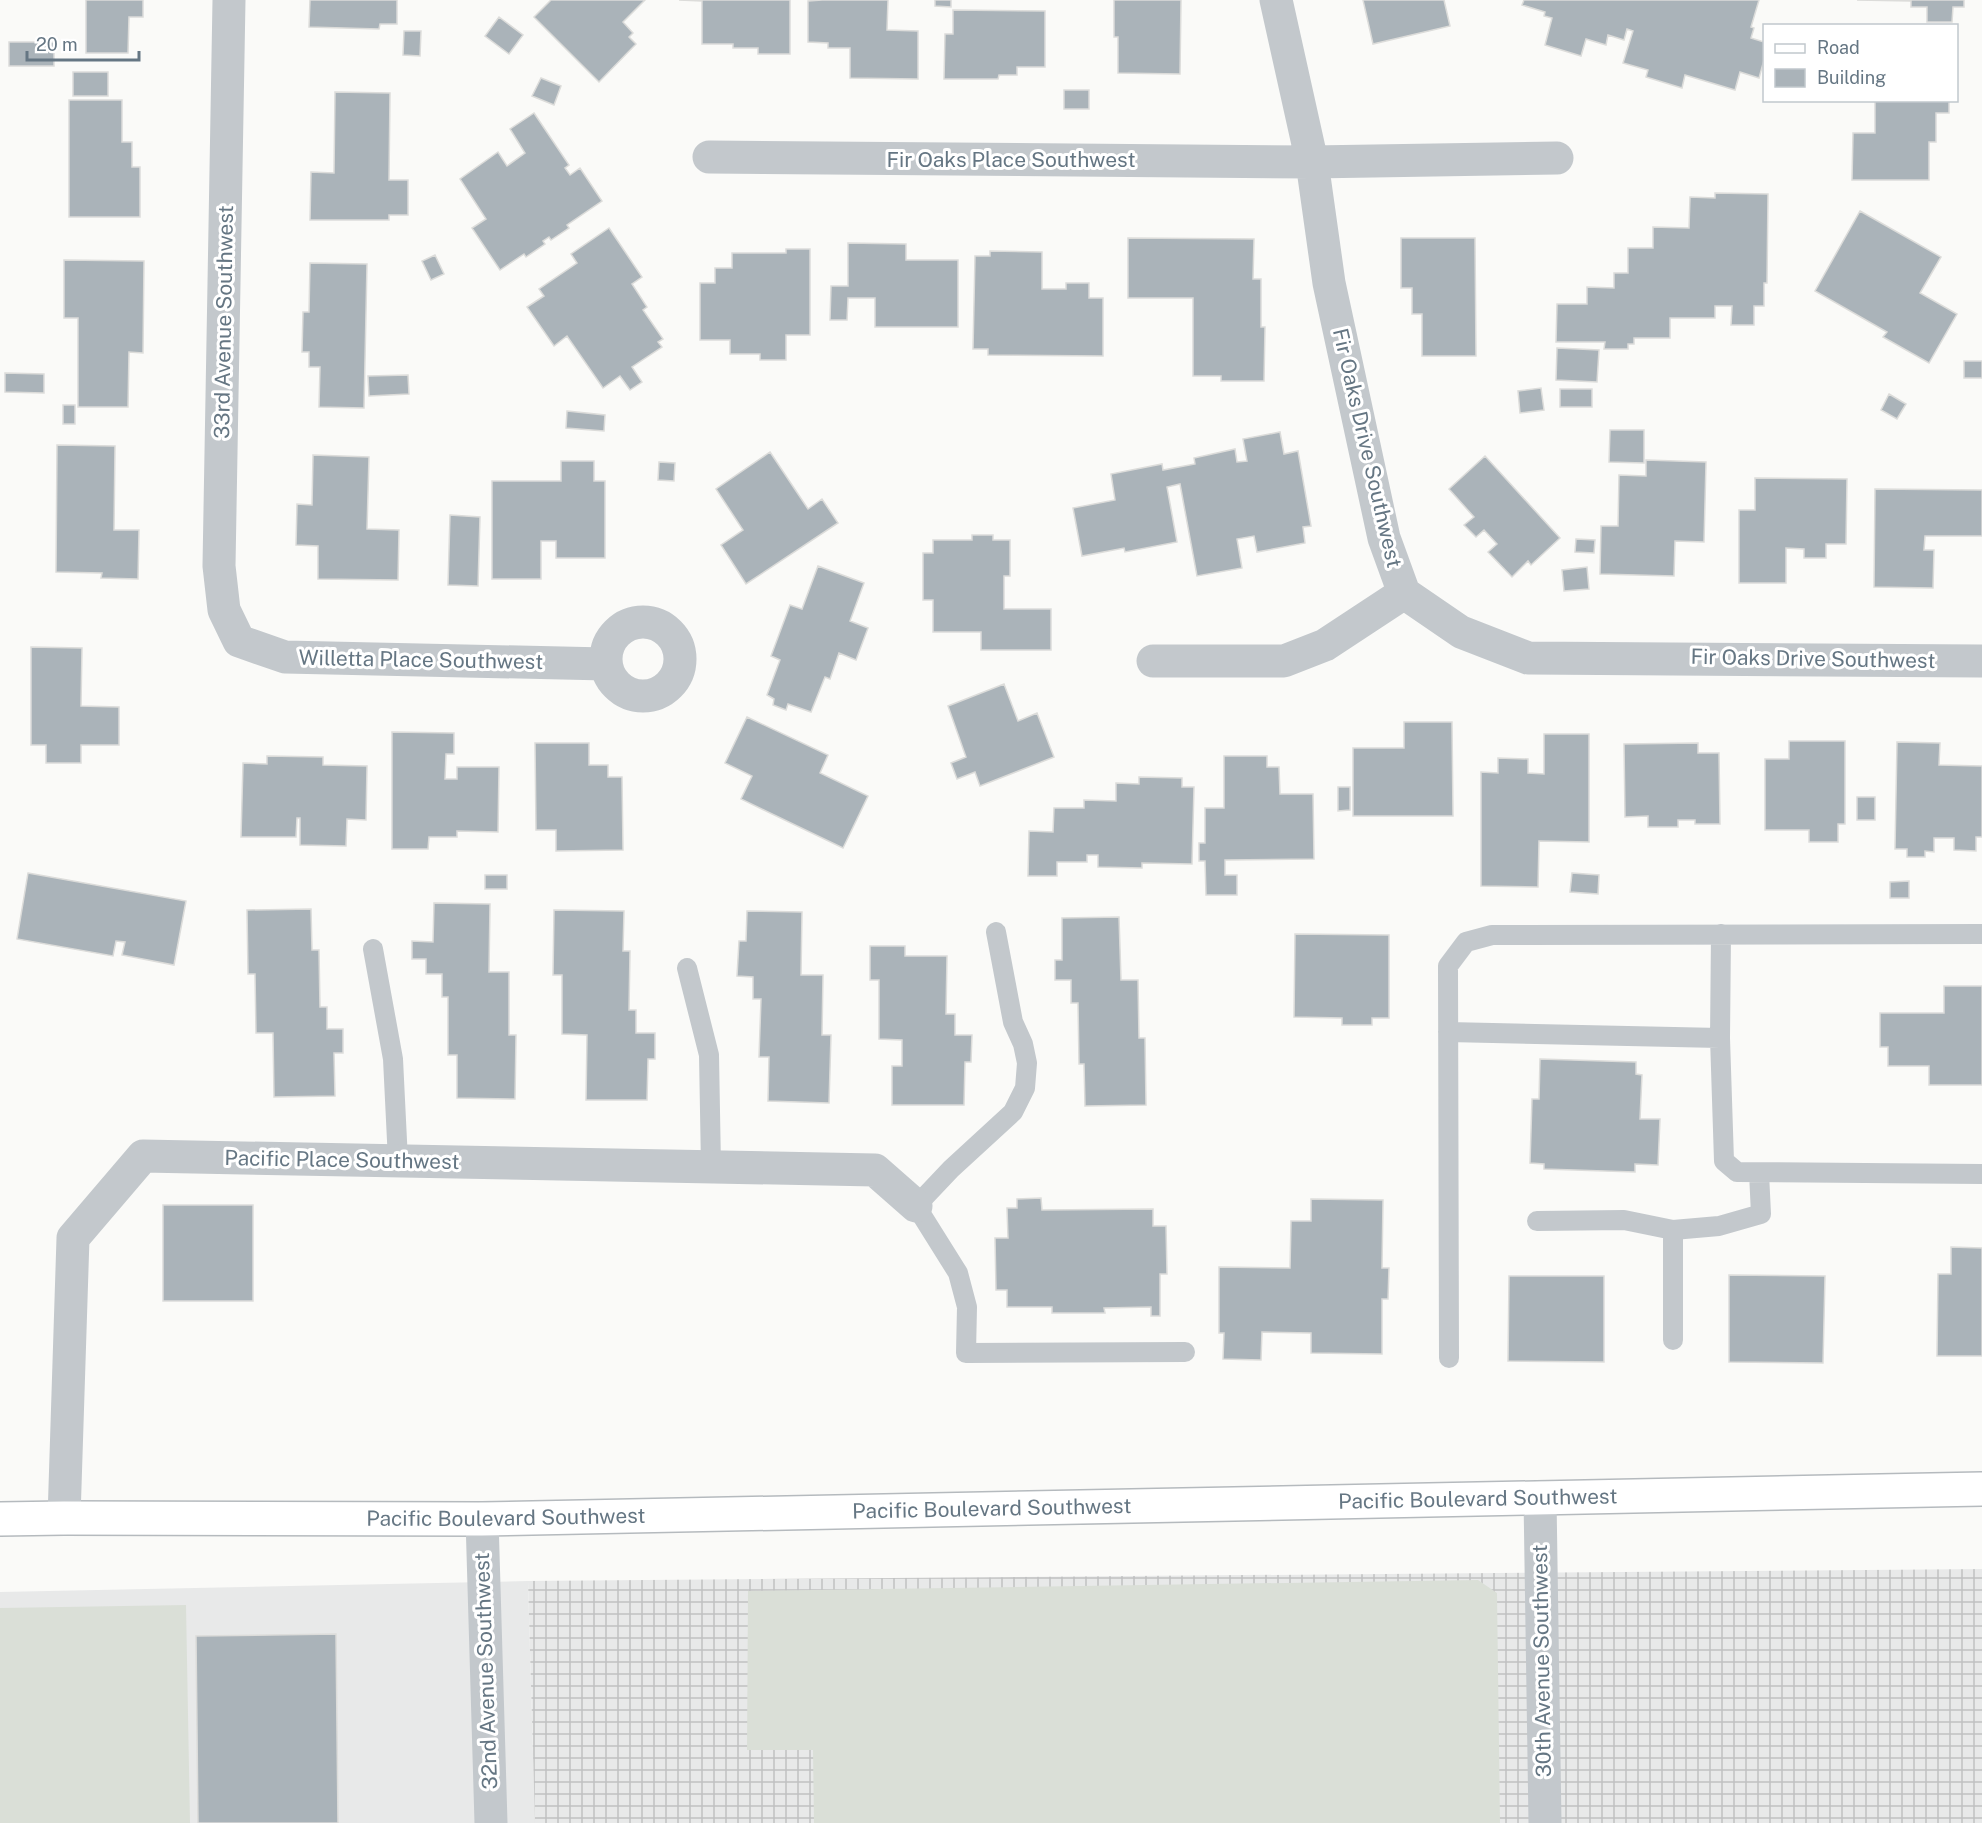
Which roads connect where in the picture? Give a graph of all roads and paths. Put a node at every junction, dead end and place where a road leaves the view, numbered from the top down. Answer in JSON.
{"nodes":[{"id":1,"x":229,"y":0,"type":"edge"},
{"id":2,"x":1276,"y":0,"type":"edge"},
{"id":3,"x":709,"y":157,"type":"dead end"},
{"id":4,"x":1557,"y":158,"type":"dead end"},
{"id":5,"x":1312,"y":162,"type":"junction"},
{"id":6,"x":1404,"y":593,"type":"junction"},
{"id":7,"x":239,"y":641,"type":"joint"},
{"id":8,"x":1153,"y":661,"type":"dead end"},
{"id":9,"x":1982,"y":661,"type":"edge"},
{"id":10,"x":606,"y":664,"type":"dead end"},
{"id":11,"x":996,"y":932,"type":"dead end"},
{"id":12,"x":1721,"y":934,"type":"junction"},
{"id":13,"x":1982,"y":934,"type":"edge"},
{"id":14,"x":373,"y":949,"type":"dead end"},
{"id":15,"x":687,"y":968,"type":"dead end"},
{"id":16,"x":1448,"y":1032,"type":"junction"},
{"id":17,"x":1720,"y":1038,"type":"junction"},
{"id":18,"x":398,"y":1161,"type":"junction"},
{"id":19,"x":711,"y":1167,"type":"junction"},
{"id":20,"x":1759,"y":1173,"type":"junction"},
{"id":21,"x":1982,"y":1174,"type":"edge"},
{"id":22,"x":916,"y":1206,"type":"junction"},
{"id":23,"x":1537,"y":1221,"type":"dead end"},
{"id":24,"x":1673,"y":1230,"type":"junction"},
{"id":25,"x":1673,"y":1340,"type":"dead end"},
{"id":26,"x":1185,"y":1352,"type":"dead end"},
{"id":27,"x":1449,"y":1358,"type":"dead end"},
{"id":28,"x":1982,"y":1489,"type":"edge"},
{"id":29,"x":1540,"y":1498,"type":"junction"},
{"id":30,"x":64,"y":1518,"type":"junction"},
{"id":31,"x":0,"y":1519,"type":"edge"},
{"id":32,"x":482,"y":1519,"type":"junction"},
{"id":33,"x":491,"y":1823,"type":"edge"},
{"id":34,"x":1545,"y":1823,"type":"edge"}],
"edges":[{"from":1,"to":7,"type":"street","name":"33rd Avenue Southwest"},
{"from":2,"to":5,"type":"street","name":"Fir Oaks Drive Southwest"},
{"from":3,"to":5,"type":"street","name":"Fir Oaks Place Southwest"},
{"from":4,"to":5,"type":"street","name":"Fir Oaks Place Southwest"},
{"from":5,"to":6,"type":"street","name":"Fir Oaks Drive Southwest"},
{"from":6,"to":8,"type":"street"},
{"from":6,"to":9,"type":"street","name":"Fir Oaks Drive Southwest"},
{"from":7,"to":10,"type":"street","name":"Willetta Place Southwest"},
{"from":11,"to":22,"type":"lane"},
{"from":12,"to":13,"type":"lane"},
{"from":12,"to":16,"type":"lane"},
{"from":12,"to":17,"type":"lane"},
{"from":14,"to":18,"type":"lane"},
{"from":15,"to":19,"type":"lane"},
{"from":16,"to":17,"type":"lane"},
{"from":16,"to":27,"type":"lane"},
{"from":17,"to":20,"type":"lane"},
{"from":18,"to":19,"type":"street","name":"Pacific Place Southwest"},
{"from":18,"to":30,"type":"street","name":"Pacific Place Southwest"},
{"from":19,"to":22,"type":"street","name":"Pacific Place Southwest"},
{"from":20,"to":21,"type":"lane"},
{"from":20,"to":24,"type":"lane"},
{"from":22,"to":26,"type":"lane"},
{"from":23,"to":24,"type":"lane"},
{"from":24,"to":25,"type":"lane"},
{"from":28,"to":29,"type":"main road","name":"Pacific Boulevard Southwest"},
{"from":29,"to":32,"type":"main road","name":"Pacific Boulevard Southwest"},
{"from":29,"to":34,"type":"street","name":"30th Avenue Southwest"},
{"from":30,"to":31,"type":"main road","name":"Pacific Boulevard Southwest"},
{"from":30,"to":32,"type":"main road","name":"Pacific Boulevard Southwest"},
{"from":32,"to":33,"type":"street","name":"32nd Avenue Southwest"}]}
